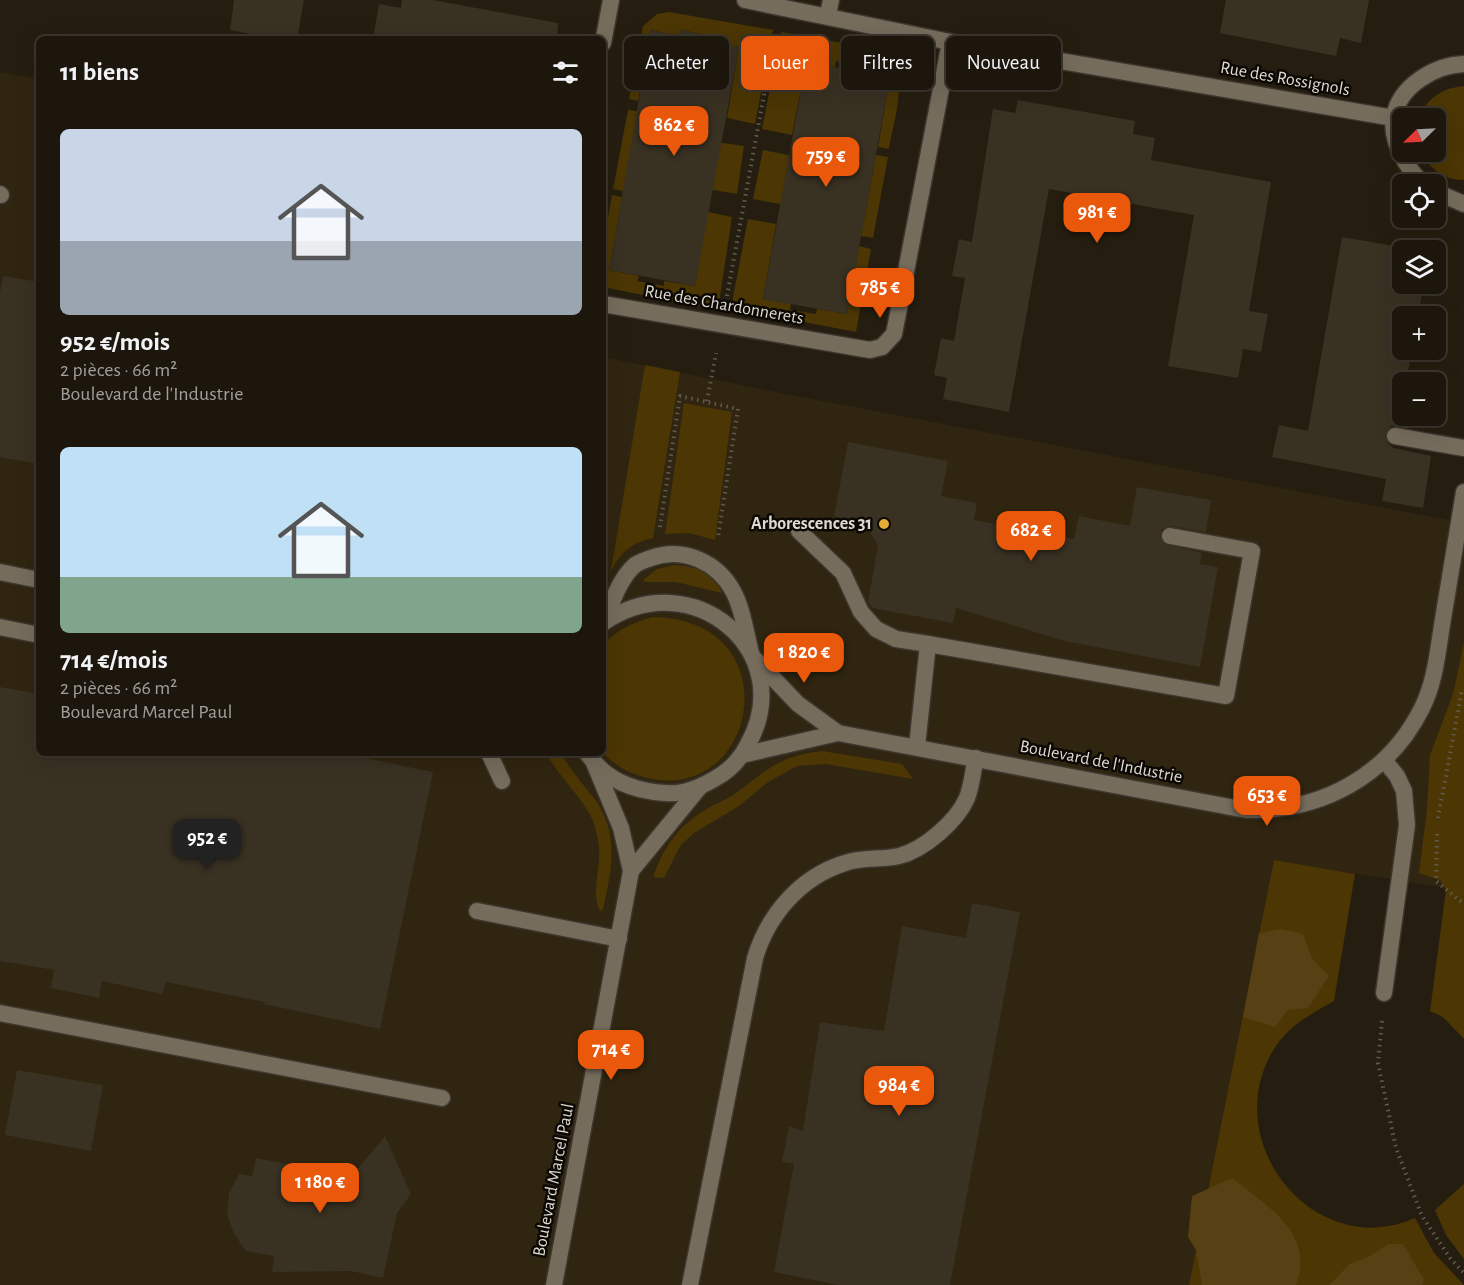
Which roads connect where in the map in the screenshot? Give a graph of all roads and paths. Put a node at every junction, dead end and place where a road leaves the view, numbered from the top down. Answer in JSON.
{"nodes":[{"id":1,"x":611,"y":0,"type":"edge"},
{"id":2,"x":745,"y":0,"type":"edge"},
{"id":3,"x":780,"y":8,"type":"junction"},
{"id":4,"x":830,"y":8,"type":"edge"},
{"id":5,"x":604,"y":36,"type":"edge"},
{"id":6,"x":946,"y":41,"type":"edge"},
{"id":7,"x":1061,"y":61,"type":"edge"},
{"id":8,"x":946,"y":62,"type":"edge"},
{"id":9,"x":1464,"y":64,"type":"edge"},
{"id":10,"x":1399,"y":108,"type":"edge"},
{"id":11,"x":1392,"y":118,"type":"edge"},
{"id":12,"x":1446,"y":196,"type":"edge"},
{"id":13,"x":1464,"y":204,"type":"edge"},
{"id":14,"x":606,"y":305,"type":"edge"},
{"id":15,"x":722,"y":325,"type":"junction"},
{"id":16,"x":707,"y":400,"type":"junction"},
{"id":17,"x":1395,"y":436,"type":"dead end"},
{"id":18,"x":1464,"y":448,"type":"edge"},
{"id":19,"x":1464,"y":492,"type":"edge"},
{"id":20,"x":799,"y":531,"type":"dead end"},
{"id":21,"x":1170,"y":536,"type":"dead end"},
{"id":22,"x":657,"y":556,"type":"junction"},
{"id":23,"x":0,"y":572,"type":"edge"},
{"id":24,"x":721,"y":573,"type":"junction"},
{"id":25,"x":36,"y":579,"type":"edge"},
{"id":26,"x":606,"y":617,"type":"edge"},
{"id":27,"x":606,"y":621,"type":"edge"},
{"id":28,"x":0,"y":627,"type":"edge"},
{"id":29,"x":36,"y":634,"type":"edge"},
{"id":30,"x":928,"y":644,"type":"junction"},
{"id":31,"x":752,"y":657,"type":"junction"},
{"id":32,"x":1464,"y":681,"type":"edge"},
{"id":33,"x":838,"y":732,"type":"junction"},
{"id":34,"x":917,"y":746,"type":"junction"},
{"id":35,"x":742,"y":755,"type":"junction"},
{"id":36,"x":490,"y":756,"type":"edge"},
{"id":37,"x":591,"y":758,"type":"edge"},
{"id":38,"x":976,"y":758,"type":"junction"},
{"id":39,"x":1384,"y":760,"type":"junction"},
{"id":40,"x":502,"y":781,"type":"dead end"},
{"id":41,"x":699,"y":788,"type":"junction"},
{"id":42,"x":631,"y":871,"type":"junction"},
{"id":43,"x":1464,"y":904,"type":"edge"},
{"id":44,"x":477,"y":911,"type":"dead end"},
{"id":45,"x":619,"y":939,"type":"junction"},
{"id":46,"x":1384,"y":993,"type":"joint"},
{"id":47,"x":0,"y":1013,"type":"edge"},
{"id":48,"x":442,"y":1098,"type":"dead end"},
{"id":49,"x":1464,"y":1273,"type":"edge"},
{"id":50,"x":554,"y":1285,"type":"edge"},
{"id":51,"x":690,"y":1285,"type":"edge"}],
"edges":[{"from":1,"to":5,"type":"street"},
{"from":2,"to":3,"type":"street","name":"Rue des Rossignols"},
{"from":3,"to":4,"type":"street","name":"Rue des Rossignols"},
{"from":3,"to":15,"type":"path"},
{"from":4,"to":6,"type":"street","name":"Rue des Rossignols"},
{"from":7,"to":11,"type":"street","name":"Rue des Rossignols"},
{"from":8,"to":15,"type":"street","name":"Rue des Chardonnerets"},
{"from":9,"to":10,"type":"street"},
{"from":12,"to":13,"type":"street"},
{"from":14,"to":15,"type":"street","name":"Rue des Chardonnerets"},
{"from":15,"to":16,"type":"path"},
{"from":16,"to":22,"type":"path"},
{"from":16,"to":24,"type":"path"},
{"from":17,"to":18,"type":"street"},
{"from":19,"to":39,"type":"street","name":"Boulevard de l'Industrie"},
{"from":20,"to":30,"type":"street"},
{"from":21,"to":30,"type":"street"},
{"from":22,"to":24,"type":"street"},
{"from":22,"to":26,"type":"street"},
{"from":23,"to":25,"type":"street"},
{"from":24,"to":31,"type":"street"},
{"from":27,"to":31,"type":"street"},
{"from":28,"to":29,"type":"street"},
{"from":30,"to":34,"type":"street"},
{"from":31,"to":33,"type":"street","name":"Boulevard de l'Industrie"},
{"from":31,"to":35,"type":"street"},
{"from":32,"to":43,"type":"path"},
{"from":33,"to":34,"type":"street","name":"Boulevard de l'Industrie"},
{"from":33,"to":35,"type":"street","name":"Boulevard de l'Industrie"},
{"from":34,"to":38,"type":"street","name":"Boulevard de l'Industrie"},
{"from":35,"to":41,"type":"street"},
{"from":36,"to":40,"type":"street"},
{"from":37,"to":41,"type":"street"},
{"from":37,"to":42,"type":"street","name":"Boulevard Marcel Paul"},
{"from":38,"to":39,"type":"street","name":"Boulevard de l'Industrie"},
{"from":38,"to":51,"type":"street"},
{"from":39,"to":46,"type":"street"},
{"from":41,"to":42,"type":"street","name":"Boulevard Marcel Paul"},
{"from":42,"to":45,"type":"street","name":"Boulevard Marcel Paul"},
{"from":44,"to":45,"type":"street"},
{"from":45,"to":50,"type":"street","name":"Boulevard Marcel Paul"},
{"from":46,"to":49,"type":"path"},
{"from":47,"to":48,"type":"street"}]}
